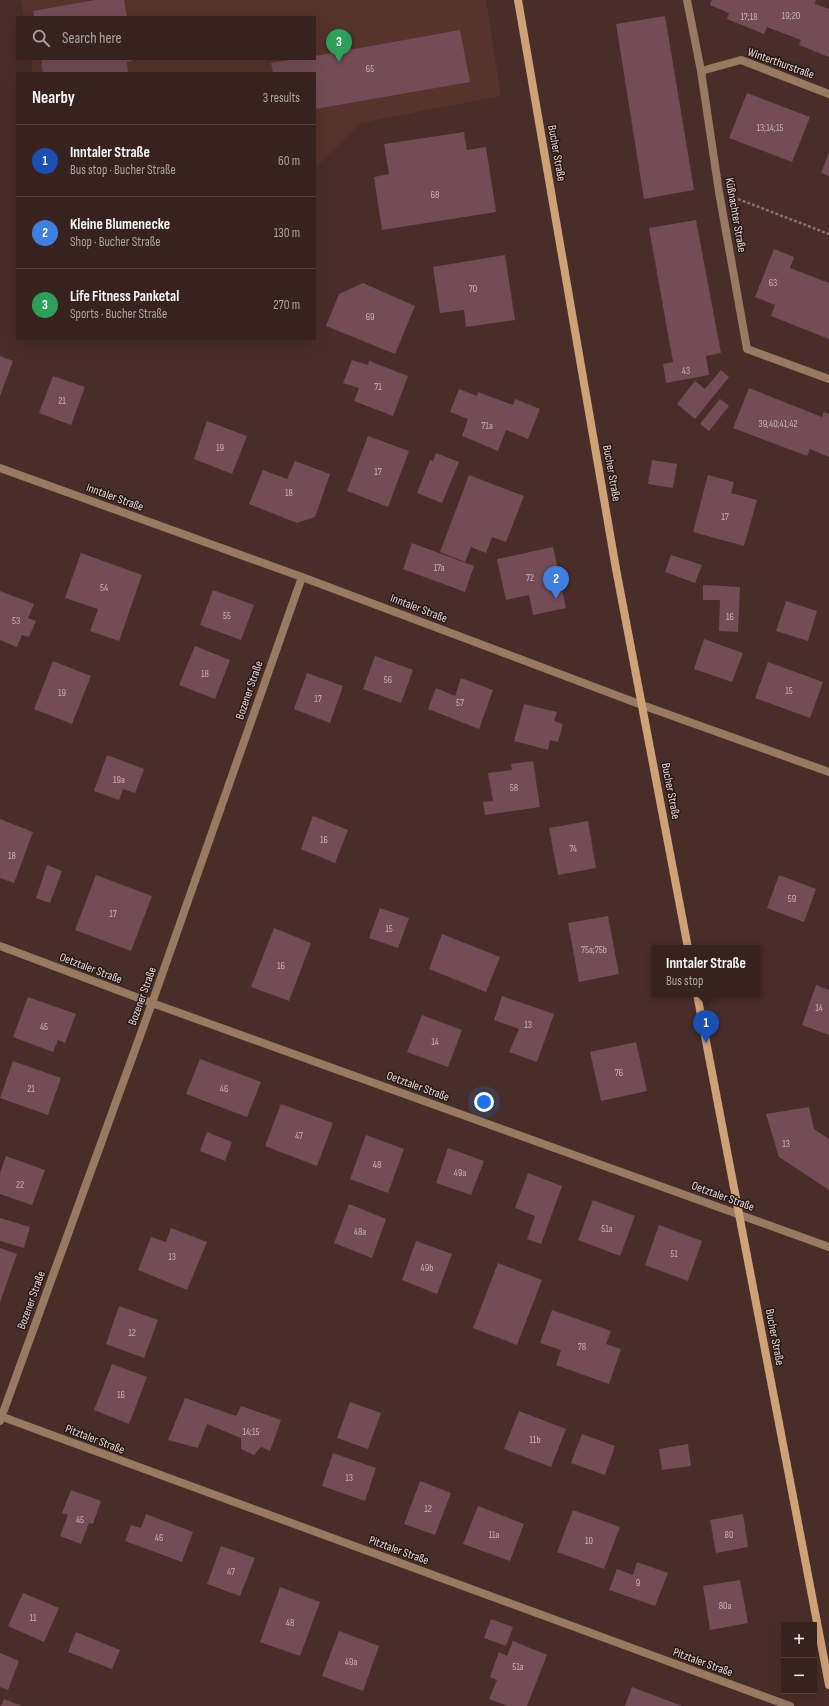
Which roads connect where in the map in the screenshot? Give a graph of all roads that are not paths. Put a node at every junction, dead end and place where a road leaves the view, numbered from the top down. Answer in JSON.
{"nodes":[{"id":1,"x":518,"y":0,"type":"edge"},
{"id":2,"x":687,"y":0,"type":"edge"},
{"id":3,"x":701,"y":71,"type":"junction"},
{"id":4,"x":829,"y":94,"type":"edge"},
{"id":5,"x":829,"y":379,"type":"edge"},
{"id":6,"x":0,"y":468,"type":"edge"},
{"id":7,"x":302,"y":577,"type":"junction"},
{"id":8,"x":642,"y":705,"type":"junction"},
{"id":9,"x":829,"y":772,"type":"edge"},
{"id":10,"x":687,"y":945,"type":"edge"},
{"id":11,"x":0,"y":946,"type":"edge"},
{"id":12,"x":698,"y":997,"type":"edge"},
{"id":13,"x":152,"y":1003,"type":"junction"},
{"id":14,"x":739,"y":1214,"type":"junction"},
{"id":15,"x":829,"y":1247,"type":"edge"},
{"id":16,"x":1,"y":1418,"type":"edge"},
{"id":17,"x":829,"y":1685,"type":"edge"},
{"id":18,"x":790,"y":1706,"type":"edge"}],
"edges":[{"from":1,"to":8,"type":"main road","name":"Bucher Straße"},
{"from":2,"to":3,"type":"street","name":"Küßnachter Straße"},
{"from":3,"to":4,"type":"street","name":"Winterthurstraße"},
{"from":3,"to":5,"type":"street","name":"Küßnachter Straße"},
{"from":6,"to":7,"type":"street","name":"Inntaler Straße"},
{"from":7,"to":8,"type":"street","name":"Inntaler Straße"},
{"from":7,"to":13,"type":"street","name":"Bozener Straße"},
{"from":8,"to":9,"type":"street","name":"Inntaler Straße"},
{"from":8,"to":10,"type":"main road","name":"Bucher Straße"},
{"from":11,"to":13,"type":"street","name":"Oetztaler Straße"},
{"from":12,"to":14,"type":"main road","name":"Bucher Straße"},
{"from":13,"to":14,"type":"street","name":"Oetztaler Straße"},
{"from":13,"to":16,"type":"street","name":"Bozener Straße"},
{"from":14,"to":15,"type":"street","name":"Oetztaler Straße"},
{"from":14,"to":17,"type":"main road","name":"Bucher Straße"},
{"from":16,"to":18,"type":"street","name":"Pitztaler Straße"}]}
